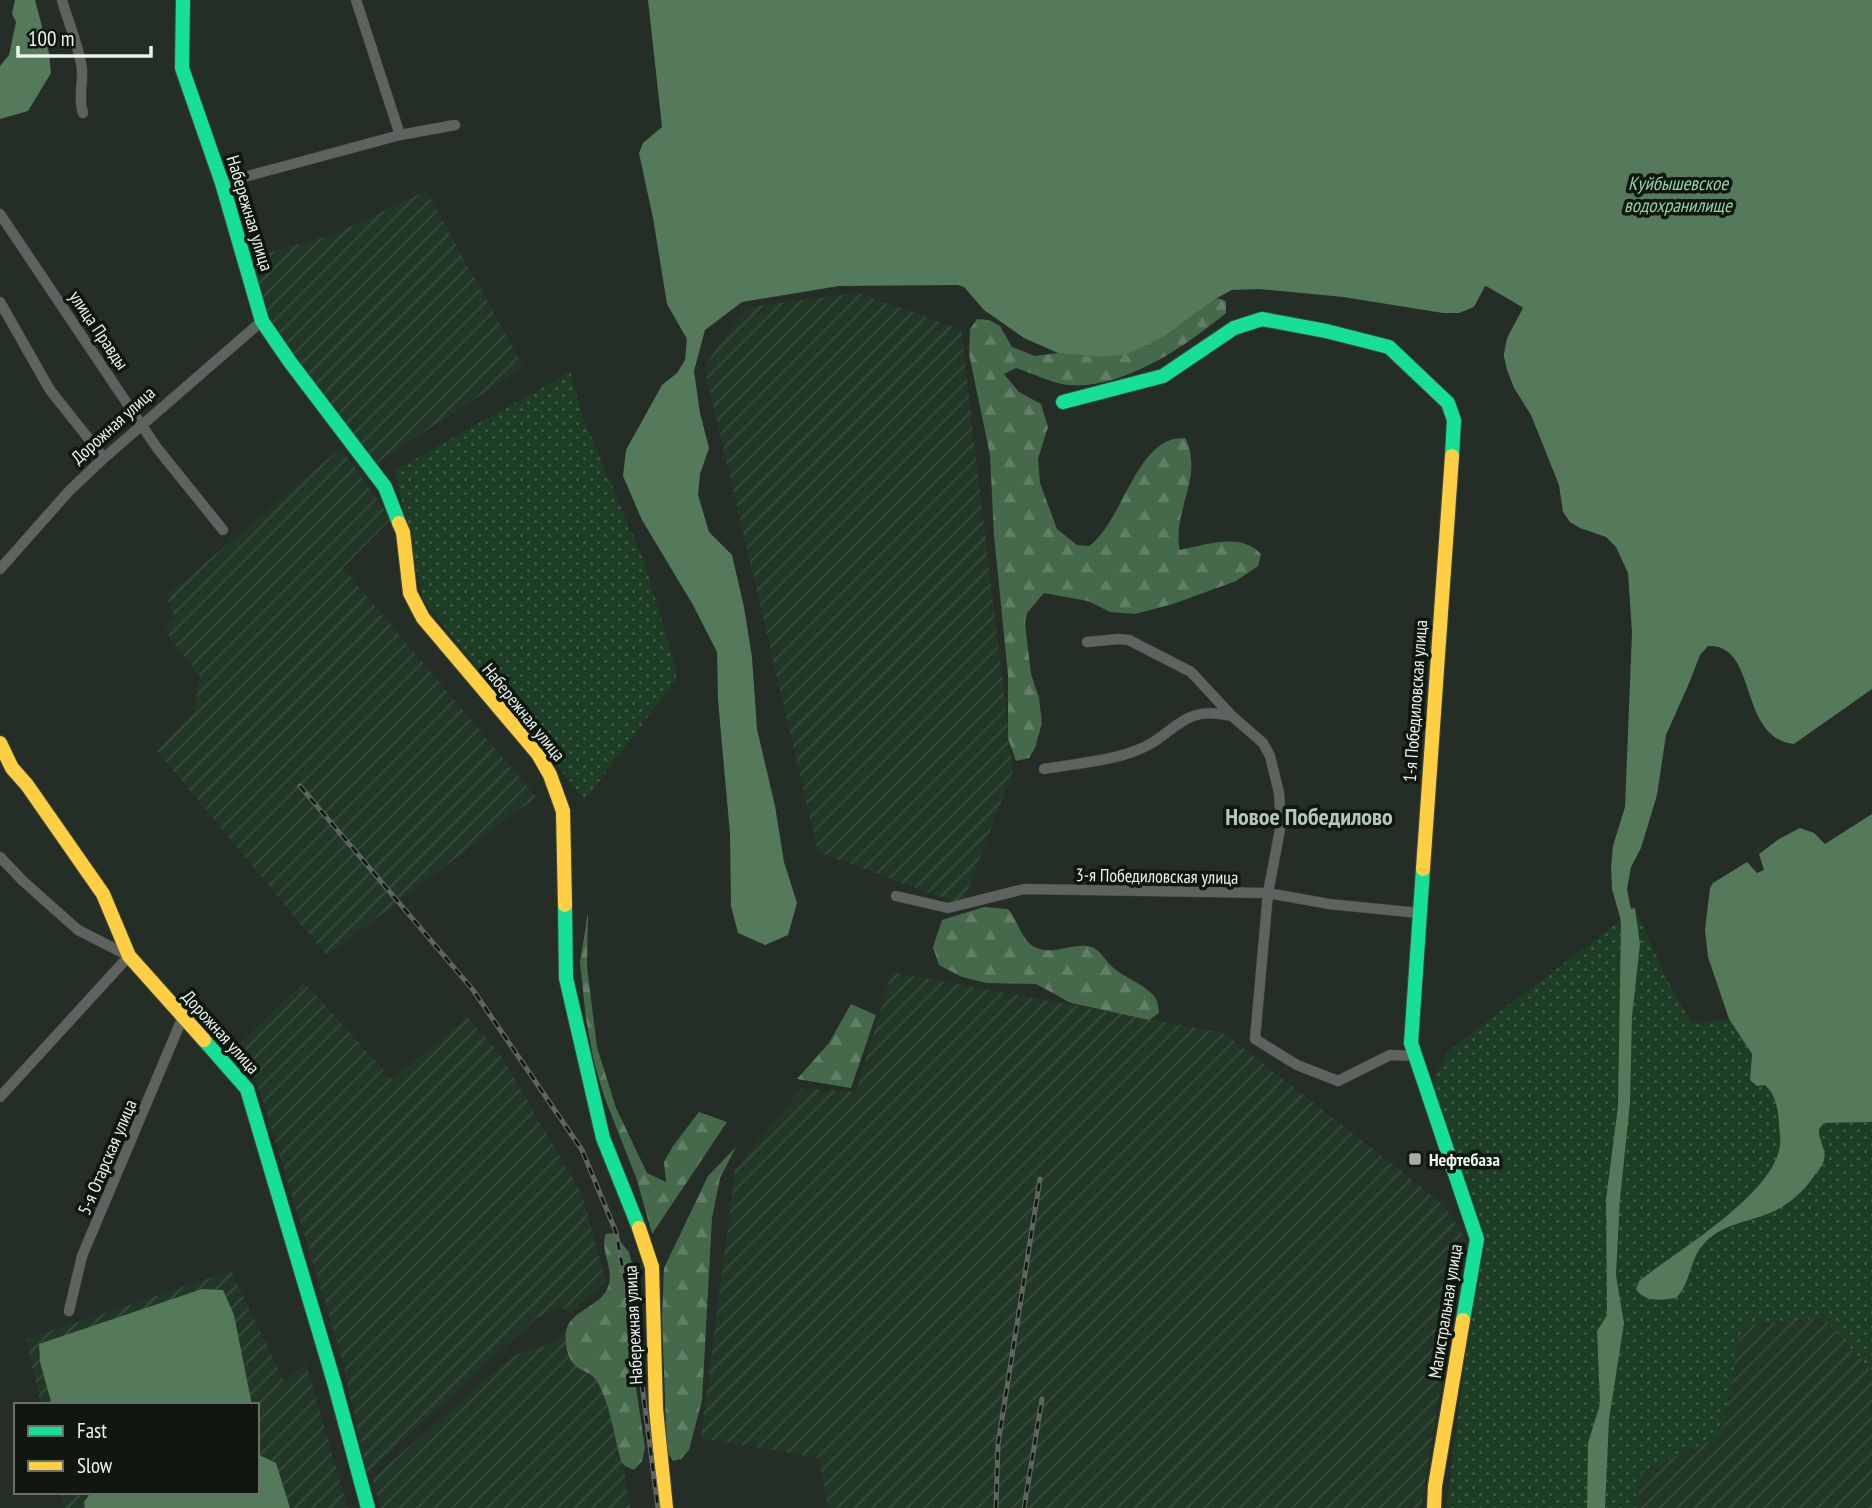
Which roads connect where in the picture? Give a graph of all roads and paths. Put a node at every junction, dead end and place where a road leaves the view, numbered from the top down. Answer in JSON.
{"nodes":[{"id":1,"x":62,"y":0,"type":"edge"},
{"id":2,"x":183,"y":0,"type":"edge"},
{"id":3,"x":356,"y":0,"type":"edge"},
{"id":4,"x":83,"y":113,"type":"dead end"},
{"id":5,"x":455,"y":125,"type":"dead end"},
{"id":6,"x":400,"y":135,"type":"junction"},
{"id":7,"x":222,"y":183,"type":"junction"},
{"id":8,"x":0,"y":214,"type":"edge"},
{"id":9,"x":0,"y":302,"type":"edge"},
{"id":10,"x":262,"y":321,"type":"junction"},
{"id":11,"x":1063,"y":402,"type":"dead end"},
{"id":12,"x":144,"y":424,"type":"junction"},
{"id":13,"x":104,"y":458,"type":"junction"},
{"id":14,"x":223,"y":530,"type":"dead end"},
{"id":15,"x":0,"y":569,"type":"edge"},
{"id":16,"x":1087,"y":642,"type":"dead end"},
{"id":17,"x":1232,"y":716,"type":"junction"},
{"id":18,"x":0,"y":743,"type":"edge"},
{"id":19,"x":1045,"y":769,"type":"dead end"},
{"id":20,"x":0,"y":857,"type":"edge"},
{"id":21,"x":1268,"y":893,"type":"junction"},
{"id":22,"x":897,"y":896,"type":"dead end"},
{"id":23,"x":1419,"y":913,"type":"junction"},
{"id":24,"x":129,"y":956,"type":"junction"},
{"id":25,"x":182,"y":1019,"type":"junction"},
{"id":26,"x":1415,"y":1056,"type":"junction"},
{"id":27,"x":1424,"y":1085,"type":"joint"},
{"id":28,"x":0,"y":1097,"type":"edge"},
{"id":29,"x":69,"y":1311,"type":"dead end"},
{"id":30,"x":368,"y":1508,"type":"edge"},
{"id":31,"x":666,"y":1508,"type":"edge"},
{"id":32,"x":1434,"y":1508,"type":"edge"}],
"edges":[{"from":1,"to":4,"type":"street"},
{"from":2,"to":7,"type":"street","name":"Набережная улица"},
{"from":3,"to":6,"type":"street"},
{"from":5,"to":6,"type":"street"},
{"from":6,"to":7,"type":"street"},
{"from":7,"to":10,"type":"street","name":"Набережная улица"},
{"from":8,"to":12,"type":"street","name":"улица Правды"},
{"from":9,"to":13,"type":"street"},
{"from":10,"to":12,"type":"street","name":"Дорожная улица"},
{"from":10,"to":31,"type":"street","name":"Набережная улица"},
{"from":11,"to":23,"type":"street","name":"1-я Победиловская улица"},
{"from":12,"to":13,"type":"street","name":"Дорожная улица"},
{"from":12,"to":14,"type":"street","name":"улица Правды"},
{"from":13,"to":15,"type":"street","name":"Дорожная улица"},
{"from":16,"to":17,"type":"street"},
{"from":17,"to":19,"type":"street"},
{"from":17,"to":21,"type":"street"},
{"from":18,"to":24,"type":"street","name":"Дорожная улица"},
{"from":20,"to":24,"type":"street"},
{"from":21,"to":22,"type":"street","name":"3-я Победиловская улица"},
{"from":21,"to":23,"type":"street","name":"3-я Победиловская улица"},
{"from":21,"to":26,"type":"street"},
{"from":23,"to":26,"type":"street","name":"1-я Победиловская улица"},
{"from":24,"to":25,"type":"street","name":"Дорожная улица"},
{"from":24,"to":28,"type":"street"},
{"from":25,"to":29,"type":"street","name":"5-я Отарская улица"},
{"from":25,"to":30,"type":"street","name":"Дорожная улица"},
{"from":26,"to":27,"type":"street","name":"1-я Победиловская улица"},
{"from":27,"to":32,"type":"street","name":"Магистральная улица"}]}
